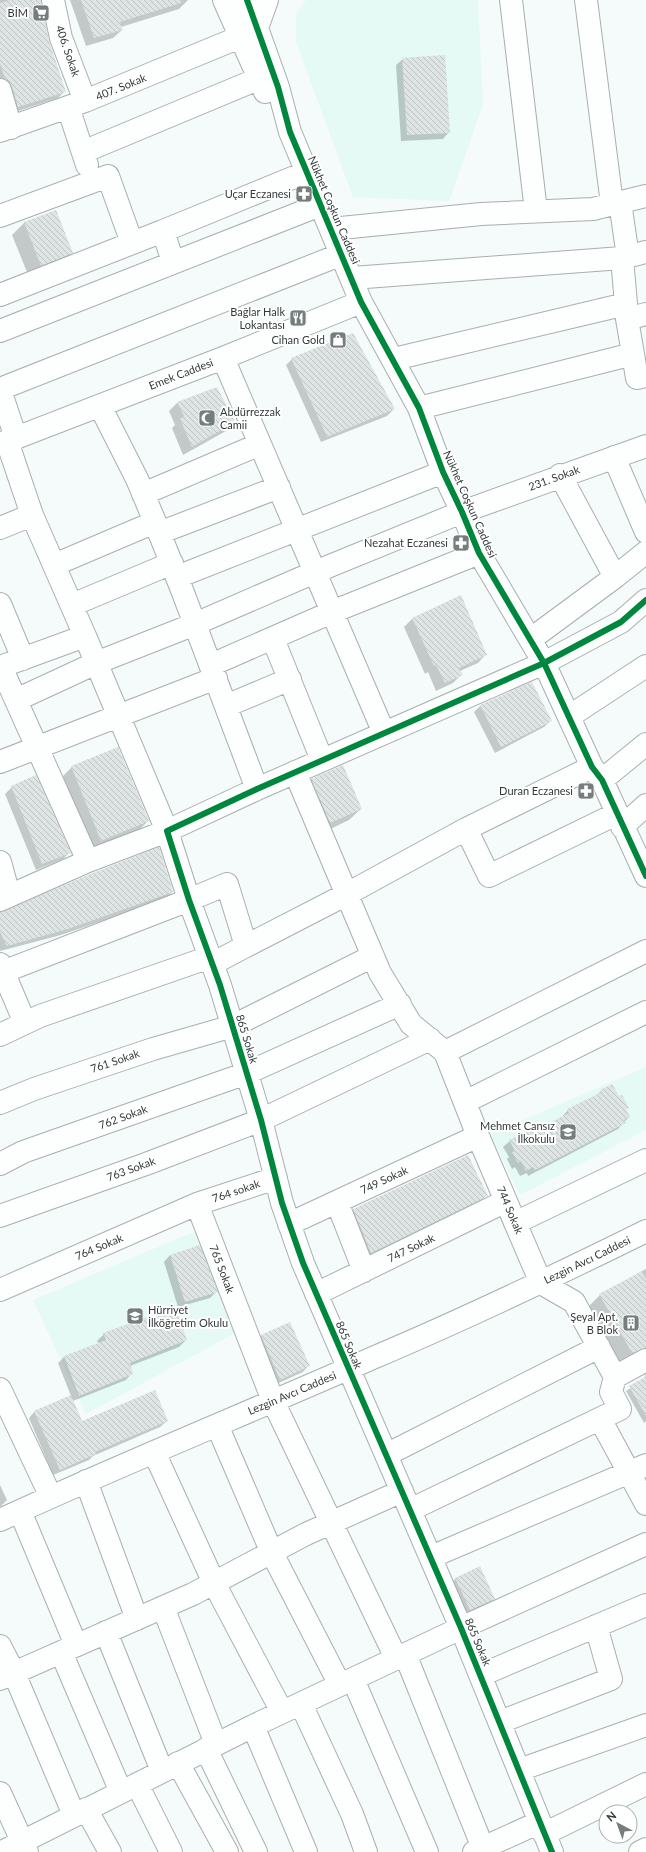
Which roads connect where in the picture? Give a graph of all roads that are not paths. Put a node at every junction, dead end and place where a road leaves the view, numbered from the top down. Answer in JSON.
{"nodes":[{"id":1,"x":53,"y":0,"type":"edge"},
{"id":2,"x":224,"y":0,"type":"edge"},
{"id":3,"x":247,"y":0,"type":"edge"},
{"id":4,"x":267,"y":0,"type":"edge"},
{"id":5,"x":511,"y":0,"type":"edge"},
{"id":6,"x":586,"y":0,"type":"edge"},
{"id":7,"x":249,"y":32,"type":"junction"},
{"id":8,"x":258,"y":79,"type":"junction"},
{"id":9,"x":0,"y":90,"type":"edge"},
{"id":10,"x":77,"y":104,"type":"junction"},
{"id":11,"x":5,"y":130,"type":"edge"},
{"id":12,"x":290,"y":132,"type":"junction"},
{"id":13,"x":83,"y":152,"type":"junction"},
{"id":14,"x":306,"y":172,"type":"junction"},
{"id":15,"x":93,"y":181,"type":"junction"},
{"id":16,"x":646,"y":196,"type":"edge"},
{"id":17,"x":616,"y":203,"type":"junction"},
{"id":18,"x":320,"y":204,"type":"junction"},
{"id":19,"x":536,"y":211,"type":"junction"},
{"id":20,"x":0,"y":216,"type":"edge"},
{"id":21,"x":331,"y":229,"type":"junction"},
{"id":22,"x":163,"y":230,"type":"junction"},
{"id":23,"x":132,"y":243,"type":"junction"},
{"id":24,"x":342,"y":254,"type":"junction"},
{"id":25,"x":632,"y":256,"type":"edge"},
{"id":26,"x":173,"y":262,"type":"junction"},
{"id":27,"x":352,"y":278,"type":"junction"},
{"id":28,"x":0,"y":295,"type":"edge"},
{"id":29,"x":361,"y":302,"type":"junction"},
{"id":30,"x":633,"y":312,"type":"edge"},
{"id":31,"x":0,"y":331,"type":"edge"},
{"id":32,"x":633,"y":354,"type":"junction"},
{"id":33,"x":223,"y":358,"type":"junction"},
{"id":34,"x":394,"y":359,"type":"junction"},
{"id":35,"x":646,"y":376,"type":"edge"},
{"id":36,"x":0,"y":390,"type":"edge"},
{"id":37,"x":100,"y":406,"type":"junction"},
{"id":38,"x":419,"y":408,"type":"junction"},
{"id":39,"x":7,"y":441,"type":"edge"},
{"id":40,"x":260,"y":444,"type":"junction"},
{"id":41,"x":646,"y":446,"type":"edge"},
{"id":42,"x":614,"y":457,"type":"junction"},
{"id":43,"x":443,"y":472,"type":"junction"},
{"id":44,"x":560,"y":475,"type":"junction"},
{"id":45,"x":279,"y":488,"type":"junction"},
{"id":46,"x":143,"y":494,"type":"junction"},
{"id":47,"x":462,"y":512,"type":"junction"},
{"id":48,"x":32,"y":515,"type":"junction"},
{"id":49,"x":157,"y":527,"type":"junction"},
{"id":50,"x":0,"y":528,"type":"edge"},
{"id":51,"x":296,"y":529,"type":"junction"},
{"id":52,"x":646,"y":532,"type":"edge"},
{"id":53,"x":646,"y":552,"type":"edge"},
{"id":54,"x":479,"y":553,"type":"junction"},
{"id":55,"x":54,"y":565,"type":"junction"},
{"id":56,"x":174,"y":570,"type":"junction"},
{"id":57,"x":315,"y":572,"type":"junction"},
{"id":58,"x":615,"y":577,"type":"junction"},
{"id":59,"x":646,"y":600,"type":"edge"},
{"id":60,"x":0,"y":604,"type":"edge"},
{"id":61,"x":72,"y":605,"type":"junction"},
{"id":62,"x":332,"y":612,"type":"junction"},
{"id":63,"x":195,"y":624,"type":"junction"},
{"id":64,"x":85,"y":636,"type":"junction"},
{"id":65,"x":273,"y":639,"type":"junction"},
{"id":66,"x":531,"y":639,"type":"junction"},
{"id":67,"x":23,"y":659,"type":"junction"},
{"id":68,"x":96,"y":663,"type":"junction"},
{"id":69,"x":544,"y":663,"type":"junction"},
{"id":70,"x":646,"y":666,"type":"edge"},
{"id":71,"x":0,"y":667,"type":"edge"},
{"id":72,"x":213,"y":672,"type":"junction"},
{"id":73,"x":290,"y":679,"type":"junction"},
{"id":74,"x":16,"y":700,"type":"junction"},
{"id":75,"x":226,"y":706,"type":"junction"},
{"id":76,"x":570,"y":716,"type":"junction"},
{"id":77,"x":119,"y":717,"type":"junction"},
{"id":78,"x":384,"y":733,"type":"junction"},
{"id":79,"x":646,"y":744,"type":"edge"},
{"id":80,"x":37,"y":747,"type":"junction"},
{"id":81,"x":322,"y":760,"type":"junction"},
{"id":82,"x":0,"y":762,"type":"edge"},
{"id":83,"x":295,"y":772,"type":"junction"},
{"id":84,"x":597,"y":773,"type":"junction"},
{"id":85,"x":257,"y":789,"type":"junction"},
{"id":86,"x":646,"y":805,"type":"edge"},
{"id":87,"x":619,"y":821,"type":"junction"},
{"id":88,"x":466,"y":829,"type":"junction"},
{"id":89,"x":166,"y":832,"type":"junction"},
{"id":90,"x":88,"y":861,"type":"junction"},
{"id":91,"x":0,"y":862,"type":"edge"},
{"id":92,"x":645,"y":872,"type":"edge"},
{"id":93,"x":347,"y":894,"type":"junction"},
{"id":94,"x":4,"y":897,"type":"edge"},
{"id":95,"x":189,"y":900,"type":"junction"},
{"id":96,"x":246,"y":946,"type":"junction"},
{"id":97,"x":646,"y":951,"type":"edge"},
{"id":98,"x":373,"y":956,"type":"junction"},
{"id":99,"x":211,"y":960,"type":"junction"},
{"id":100,"x":1,"y":969,"type":"edge"},
{"id":101,"x":400,"y":1004,"type":"junction"},
{"id":102,"x":646,"y":1012,"type":"edge"},
{"id":103,"x":25,"y":1023,"type":"junction"},
{"id":104,"x":233,"y":1026,"type":"junction"},
{"id":105,"x":0,"y":1035,"type":"edge"},
{"id":106,"x":437,"y":1045,"type":"junction"},
{"id":107,"x":247,"y":1073,"type":"junction"},
{"id":108,"x":465,"y":1102,"type":"junction"},
{"id":109,"x":0,"y":1103,"type":"edge"},
{"id":110,"x":261,"y":1120,"type":"junction"},
{"id":111,"x":478,"y":1136,"type":"junction"},
{"id":112,"x":646,"y":1160,"type":"edge"},
{"id":113,"x":0,"y":1164,"type":"edge"},
{"id":114,"x":276,"y":1178,"type":"junction"},
{"id":115,"x":337,"y":1202,"type":"junction"},
{"id":116,"x":506,"y":1202,"type":"junction"},
{"id":117,"x":197,"y":1204,"type":"junction"},
{"id":118,"x":0,"y":1216,"type":"edge"},
{"id":119,"x":515,"y":1223,"type":"junction"},
{"id":120,"x":289,"y":1224,"type":"junction"},
{"id":121,"x":646,"y":1231,"type":"edge"},
{"id":122,"x":364,"y":1271,"type":"junction"},
{"id":123,"x":541,"y":1283,"type":"junction"},
{"id":124,"x":0,"y":1290,"type":"edge"},
{"id":125,"x":316,"y":1294,"type":"junction"},
{"id":126,"x":599,"y":1347,"type":"junction"},
{"id":127,"x":646,"y":1360,"type":"edge"},
{"id":128,"x":349,"y":1369,"type":"junction"},
{"id":129,"x":615,"y":1377,"type":"junction"},
{"id":130,"x":0,"y":1389,"type":"edge"},
{"id":131,"x":273,"y":1401,"type":"junction"},
{"id":132,"x":600,"y":1418,"type":"junction"},
{"id":133,"x":217,"y":1425,"type":"junction"},
{"id":134,"x":154,"y":1452,"type":"junction"},
{"id":135,"x":386,"y":1455,"type":"junction"},
{"id":136,"x":637,"y":1469,"type":"edge"},
{"id":137,"x":86,"y":1481,"type":"junction"},
{"id":138,"x":50,"y":1497,"type":"junction"},
{"id":139,"x":406,"y":1500,"type":"junction"},
{"id":140,"x":646,"y":1504,"type":"edge"},
{"id":141,"x":20,"y":1510,"type":"junction"},
{"id":142,"x":0,"y":1520,"type":"edge"},
{"id":143,"x":331,"y":1523,"type":"junction"},
{"id":144,"x":646,"y":1544,"type":"edge"},
{"id":145,"x":272,"y":1553,"type":"junction"},
{"id":146,"x":431,"y":1557,"type":"junction"},
{"id":147,"x":214,"y":1583,"type":"junction"},
{"id":148,"x":163,"y":1607,"type":"junction"},
{"id":149,"x":644,"y":1610,"type":"edge"},
{"id":150,"x":137,"y":1619,"type":"junction"},
{"id":151,"x":596,"y":1626,"type":"junction"},
{"id":152,"x":461,"y":1628,"type":"junction"},
{"id":153,"x":106,"y":1632,"type":"junction"},
{"id":154,"x":0,"y":1646,"type":"edge"},
{"id":155,"x":68,"y":1649,"type":"junction"},
{"id":156,"x":400,"y":1656,"type":"junction"},
{"id":157,"x":481,"y":1675,"type":"junction"},
{"id":158,"x":7,"y":1676,"type":"edge"},
{"id":159,"x":346,"y":1682,"type":"junction"},
{"id":160,"x":291,"y":1708,"type":"junction"},
{"id":161,"x":500,"y":1722,"type":"junction"},
{"id":162,"x":646,"y":1725,"type":"edge"},
{"id":163,"x":252,"y":1726,"type":"junction"},
{"id":164,"x":211,"y":1746,"type":"junction"},
{"id":165,"x":170,"y":1767,"type":"junction"},
{"id":166,"x":519,"y":1770,"type":"junction"},
{"id":167,"x":646,"y":1784,"type":"edge"},
{"id":168,"x":129,"y":1788,"type":"junction"},
{"id":169,"x":0,"y":1793,"type":"edge"},
{"id":170,"x":80,"y":1812,"type":"junction"},
{"id":171,"x":545,"y":1836,"type":"edge"},
{"id":172,"x":507,"y":1845,"type":"edge"},
{"id":173,"x":24,"y":1847,"type":"edge"},
{"id":174,"x":479,"y":1850,"type":"edge"},
{"id":175,"x":646,"y":1850,"type":"edge"},
{"id":176,"x":2,"y":1852,"type":"edge"},
{"id":177,"x":110,"y":1852,"type":"edge"},
{"id":178,"x":171,"y":1852,"type":"edge"},
{"id":179,"x":227,"y":1852,"type":"edge"},
{"id":180,"x":256,"y":1852,"type":"edge"},
{"id":181,"x":306,"y":1852,"type":"edge"},
{"id":182,"x":366,"y":1852,"type":"edge"},
{"id":183,"x":427,"y":1852,"type":"edge"},
{"id":184,"x":640,"y":1852,"type":"edge"}],
"edges":[{"from":1,"to":10,"type":"street","name":"406. Sokak"},
{"from":2,"to":7,"type":"street"},
{"from":3,"to":7,"type":"street"},
{"from":4,"to":7,"type":"street"},
{"from":5,"to":19,"type":"street"},
{"from":6,"to":17,"type":"street"},
{"from":7,"to":8,"type":"street"},
{"from":7,"to":10,"type":"street","name":"407. Sokak"},
{"from":7,"to":12,"type":"street"},
{"from":8,"to":12,"type":"street"},
{"from":8,"to":13,"type":"street"},
{"from":9,"to":11,"type":"street"},
{"from":10,"to":11,"type":"street","name":"407. Sokak"},
{"from":10,"to":13,"type":"street","name":"406. Sokak"},
{"from":12,"to":14,"type":"street","name":"Nükhet Coşkun Caddesi"},
{"from":13,"to":15,"type":"street","name":"406. Sokak"},
{"from":14,"to":18,"type":"street","name":"Nükhet Coşkun Caddesi"},
{"from":14,"to":22,"type":"street"},
{"from":15,"to":20,"type":"street"},
{"from":15,"to":23,"type":"street"},
{"from":16,"to":17,"type":"street"},
{"from":17,"to":19,"type":"street"},
{"from":17,"to":25,"type":"street"},
{"from":18,"to":21,"type":"street","name":"Nükhet Coşkun Caddesi"},
{"from":18,"to":26,"type":"street"},
{"from":19,"to":21,"type":"street"},
{"from":21,"to":24,"type":"street","name":"Nükhet Coşkun Caddesi"},
{"from":22,"to":23,"type":"street"},
{"from":22,"to":26,"type":"street"},
{"from":23,"to":28,"type":"street"},
{"from":24,"to":27,"type":"street","name":"Nükhet Coşkun Caddesi"},
{"from":24,"to":36,"type":"street"},
{"from":25,"to":27,"type":"street"},
{"from":25,"to":30,"type":"street"},
{"from":26,"to":31,"type":"street"},
{"from":27,"to":29,"type":"street","name":"Nükhet Coşkun Caddesi"},
{"from":29,"to":33,"type":"street","name":"Emek Caddesi"},
{"from":29,"to":34,"type":"street","name":"Nükhet Coşkun Caddesi"},
{"from":30,"to":32,"type":"street"},
{"from":30,"to":34,"type":"street"},
{"from":32,"to":35,"type":"street"},
{"from":32,"to":38,"type":"street"},
{"from":33,"to":37,"type":"street","name":"Emek Caddesi"},
{"from":33,"to":40,"type":"street"},
{"from":34,"to":38,"type":"street","name":"Nükhet Coşkun Caddesi"},
{"from":36,"to":39,"type":"street","name":"865 Sokak"},
{"from":37,"to":39,"type":"street","name":"Emek Caddesi"},
{"from":37,"to":46,"type":"street"},
{"from":38,"to":43,"type":"street","name":"Nükhet Coşkun Caddesi"},
{"from":39,"to":48,"type":"street","name":"865 Sokak"},
{"from":40,"to":45,"type":"street"},
{"from":40,"to":46,"type":"street"},
{"from":41,"to":42,"type":"street","name":"231. Sokak"},
{"from":42,"to":44,"type":"street","name":"231. Sokak"},
{"from":42,"to":52,"type":"street"},
{"from":43,"to":47,"type":"street","name":"Nükhet Coşkun Caddesi"},
{"from":43,"to":51,"type":"street"},
{"from":44,"to":47,"type":"street","name":"231. Sokak"},
{"from":44,"to":58,"type":"street"},
{"from":45,"to":49,"type":"street"},
{"from":45,"to":51,"type":"street"},
{"from":46,"to":49,"type":"street"},
{"from":47,"to":54,"type":"street","name":"Nükhet Coşkun Caddesi"},
{"from":47,"to":57,"type":"street","name":"231. Sokak"},
{"from":48,"to":50,"type":"street"},
{"from":48,"to":55,"type":"street","name":"865 Sokak"},
{"from":49,"to":55,"type":"street"},
{"from":49,"to":56,"type":"street"},
{"from":51,"to":56,"type":"street"},
{"from":51,"to":57,"type":"street"},
{"from":53,"to":58,"type":"street"},
{"from":54,"to":62,"type":"street"},
{"from":54,"to":66,"type":"street","name":"Nükhet Coşkun Caddesi"},
{"from":55,"to":61,"type":"street","name":"865 Sokak"},
{"from":56,"to":61,"type":"street"},
{"from":56,"to":63,"type":"street"},
{"from":57,"to":62,"type":"street"},
{"from":57,"to":63,"type":"street","name":"231. Sokak"},
{"from":58,"to":66,"type":"street"},
{"from":59,"to":69,"type":"street"},
{"from":60,"to":67,"type":"street"},
{"from":61,"to":64,"type":"street","name":"865 Sokak"},
{"from":62,"to":65,"type":"street"},
{"from":62,"to":78,"type":"street"},
{"from":63,"to":68,"type":"street","name":"231. Sokak"},
{"from":63,"to":72,"type":"street"},
{"from":64,"to":67,"type":"street"},
{"from":64,"to":68,"type":"street","name":"865 Sokak"},
{"from":65,"to":72,"type":"street"},
{"from":65,"to":73,"type":"street"},
{"from":66,"to":69,"type":"street","name":"Nükhet Coşkun Caddesi"},
{"from":67,"to":71,"type":"street"},
{"from":68,"to":74,"type":"street","name":"231. Sokak"},
{"from":68,"to":77,"type":"street","name":"865 Sokak"},
{"from":69,"to":76,"type":"street","name":"Nükhet Coşkun Caddesi"},
{"from":69,"to":78,"type":"street"},
{"from":70,"to":76,"type":"street"},
{"from":71,"to":74,"type":"street"},
{"from":72,"to":75,"type":"street"},
{"from":72,"to":77,"type":"street"},
{"from":73,"to":75,"type":"street"},
{"from":73,"to":81,"type":"street"},
{"from":74,"to":80,"type":"street"},
{"from":75,"to":85,"type":"street"},
{"from":76,"to":84,"type":"street","name":"Nükhet Coşkun Caddesi"},
{"from":77,"to":80,"type":"street"},
{"from":77,"to":89,"type":"street","name":"865 Sokak"},
{"from":78,"to":81,"type":"street"},
{"from":79,"to":84,"type":"street"},
{"from":80,"to":82,"type":"street"},
{"from":80,"to":90,"type":"street"},
{"from":81,"to":83,"type":"street"},
{"from":83,"to":85,"type":"street"},
{"from":83,"to":93,"type":"street"},
{"from":84,"to":87,"type":"street","name":"Nükhet Coşkun Caddesi"},
{"from":84,"to":88,"type":"street"},
{"from":85,"to":89,"type":"street"},
{"from":86,"to":87,"type":"street"},
{"from":87,"to":88,"type":"street"},
{"from":87,"to":92,"type":"street","name":"Nükhet Coşkun Caddesi"},
{"from":88,"to":93,"type":"street"},
{"from":89,"to":90,"type":"street"},
{"from":89,"to":95,"type":"street","name":"865 Sokak"},
{"from":90,"to":94,"type":"street"},
{"from":91,"to":94,"type":"street"},
{"from":93,"to":96,"type":"street"},
{"from":93,"to":98,"type":"street"},
{"from":95,"to":96,"type":"street"},
{"from":95,"to":99,"type":"street","name":"865 Sokak"},
{"from":95,"to":100,"type":"street"},
{"from":96,"to":99,"type":"street"},
{"from":97,"to":106,"type":"street","name":"763 Sokak"},
{"from":98,"to":101,"type":"street"},
{"from":98,"to":104,"type":"street","name":"761 Sokak"},
{"from":99,"to":103,"type":"street"},
{"from":99,"to":104,"type":"street","name":"865 Sokak"},
{"from":100,"to":103,"type":"street"},
{"from":101,"to":106,"type":"street"},
{"from":101,"to":107,"type":"street","name":"762 Sokak"},
{"from":102,"to":108,"type":"street"},
{"from":103,"to":105,"type":"street"},
{"from":104,"to":107,"type":"street","name":"865 Sokak"},
{"from":104,"to":109,"type":"street","name":"761 Sokak"},
{"from":106,"to":108,"type":"street","name":"744 Sokak"},
{"from":106,"to":110,"type":"street","name":"763 Sokak"},
{"from":107,"to":110,"type":"street","name":"865 Sokak"},
{"from":107,"to":113,"type":"street","name":"762 Sokak"},
{"from":108,"to":111,"type":"street","name":"744 Sokak"},
{"from":110,"to":114,"type":"street","name":"865 Sokak"},
{"from":110,"to":118,"type":"street","name":"763 Sokak"},
{"from":111,"to":115,"type":"street","name":"749 Sokak"},
{"from":111,"to":116,"type":"street","name":"744 Sokak"},
{"from":112,"to":119,"type":"street"},
{"from":114,"to":117,"type":"street","name":"764 sokak"},
{"from":114,"to":120,"type":"street","name":"865 Sokak"},
{"from":115,"to":120,"type":"street","name":"749 Sokak"},
{"from":115,"to":122,"type":"street"},
{"from":116,"to":119,"type":"street","name":"744 Sokak"},
{"from":116,"to":122,"type":"street","name":"747 Sokak"},
{"from":117,"to":124,"type":"street","name":"764 Sokak"},
{"from":117,"to":131,"type":"street","name":"765 Sokak"},
{"from":119,"to":123,"type":"street","name":"744 Sokak"},
{"from":120,"to":125,"type":"street","name":"865 Sokak"},
{"from":121,"to":123,"type":"street","name":"Lezgin Avcı Caddesi"},
{"from":122,"to":125,"type":"street","name":"747 Sokak"},
{"from":123,"to":126,"type":"street"},
{"from":123,"to":128,"type":"street","name":"Lezgin Avcı Caddesi"},
{"from":125,"to":128,"type":"street","name":"865 Sokak"},
{"from":126,"to":129,"type":"street"},
{"from":126,"to":135,"type":"street"},
{"from":127,"to":129,"type":"street"},
{"from":128,"to":131,"type":"street","name":"Lezgin Avcı Caddesi"},
{"from":128,"to":135,"type":"street","name":"865 Sokak"},
{"from":129,"to":132,"type":"street"},
{"from":130,"to":138,"type":"street"},
{"from":131,"to":133,"type":"street","name":"Lezgin Avcı Caddesi"},
{"from":131,"to":143,"type":"street","name":"765 Sokak"},
{"from":132,"to":136,"type":"street"},
{"from":132,"to":139,"type":"street"},
{"from":133,"to":134,"type":"street","name":"Lezgin Avcı Caddesi"},
{"from":133,"to":145,"type":"street"},
{"from":134,"to":137,"type":"street","name":"Lezgin Avcı Caddesi"},
{"from":134,"to":147,"type":"street"},
{"from":135,"to":139,"type":"street","name":"865 Sokak"},
{"from":136,"to":140,"type":"street"},
{"from":136,"to":146,"type":"street"},
{"from":137,"to":138,"type":"street","name":"Lezgin Avcı Caddesi"},
{"from":137,"to":150,"type":"street"},
{"from":138,"to":141,"type":"street","name":"Lezgin Avcı Caddesi"},
{"from":139,"to":143,"type":"street"},
{"from":139,"to":146,"type":"street","name":"865 Sokak"},
{"from":141,"to":142,"type":"street","name":"Lezgin Avcı Caddesi"},
{"from":141,"to":155,"type":"street"},
{"from":143,"to":145,"type":"street"},
{"from":143,"to":156,"type":"street","name":"765 Sokak"},
{"from":144,"to":152,"type":"street"},
{"from":145,"to":147,"type":"street"},
{"from":145,"to":159,"type":"street"},
{"from":146,"to":152,"type":"street","name":"865 Sokak"},
{"from":147,"to":148,"type":"street"},
{"from":147,"to":160,"type":"street"},
{"from":148,"to":150,"type":"street"},
{"from":148,"to":164,"type":"street"},
{"from":149,"to":151,"type":"street"},
{"from":150,"to":153,"type":"street"},
{"from":151,"to":157,"type":"street"},
{"from":151,"to":161,"type":"street"},
{"from":152,"to":156,"type":"street"},
{"from":152,"to":157,"type":"street","name":"865 Sokak"},
{"from":153,"to":155,"type":"street"},
{"from":153,"to":165,"type":"street"},
{"from":154,"to":158,"type":"street"},
{"from":155,"to":158,"type":"street"},
{"from":155,"to":168,"type":"street"},
{"from":156,"to":159,"type":"street"},
{"from":156,"to":174,"type":"street","name":"765 Sokak"},
{"from":157,"to":161,"type":"street","name":"865 Sokak"},
{"from":158,"to":170,"type":"street"},
{"from":159,"to":160,"type":"street"},
{"from":159,"to":183,"type":"street"},
{"from":160,"to":163,"type":"street"},
{"from":160,"to":182,"type":"street"},
{"from":161,"to":166,"type":"street","name":"865 Sokak"},
{"from":162,"to":166,"type":"street"},
{"from":163,"to":164,"type":"street"},
{"from":163,"to":181,"type":"street"},
{"from":164,"to":165,"type":"street"},
{"from":164,"to":180,"type":"street"},
{"from":165,"to":168,"type":"street"},
{"from":165,"to":179,"type":"street"},
{"from":166,"to":171,"type":"street","name":"865 Sokak"},
{"from":167,"to":171,"type":"street"},
{"from":168,"to":170,"type":"street"},
{"from":168,"to":178,"type":"street"},
{"from":169,"to":173,"type":"street"},
{"from":170,"to":173,"type":"street"},
{"from":170,"to":177,"type":"street"},
{"from":171,"to":172,"type":"street"},
{"from":172,"to":174,"type":"street"},
{"from":173,"to":176,"type":"street"},
{"from":175,"to":184,"type":"street"}]}
